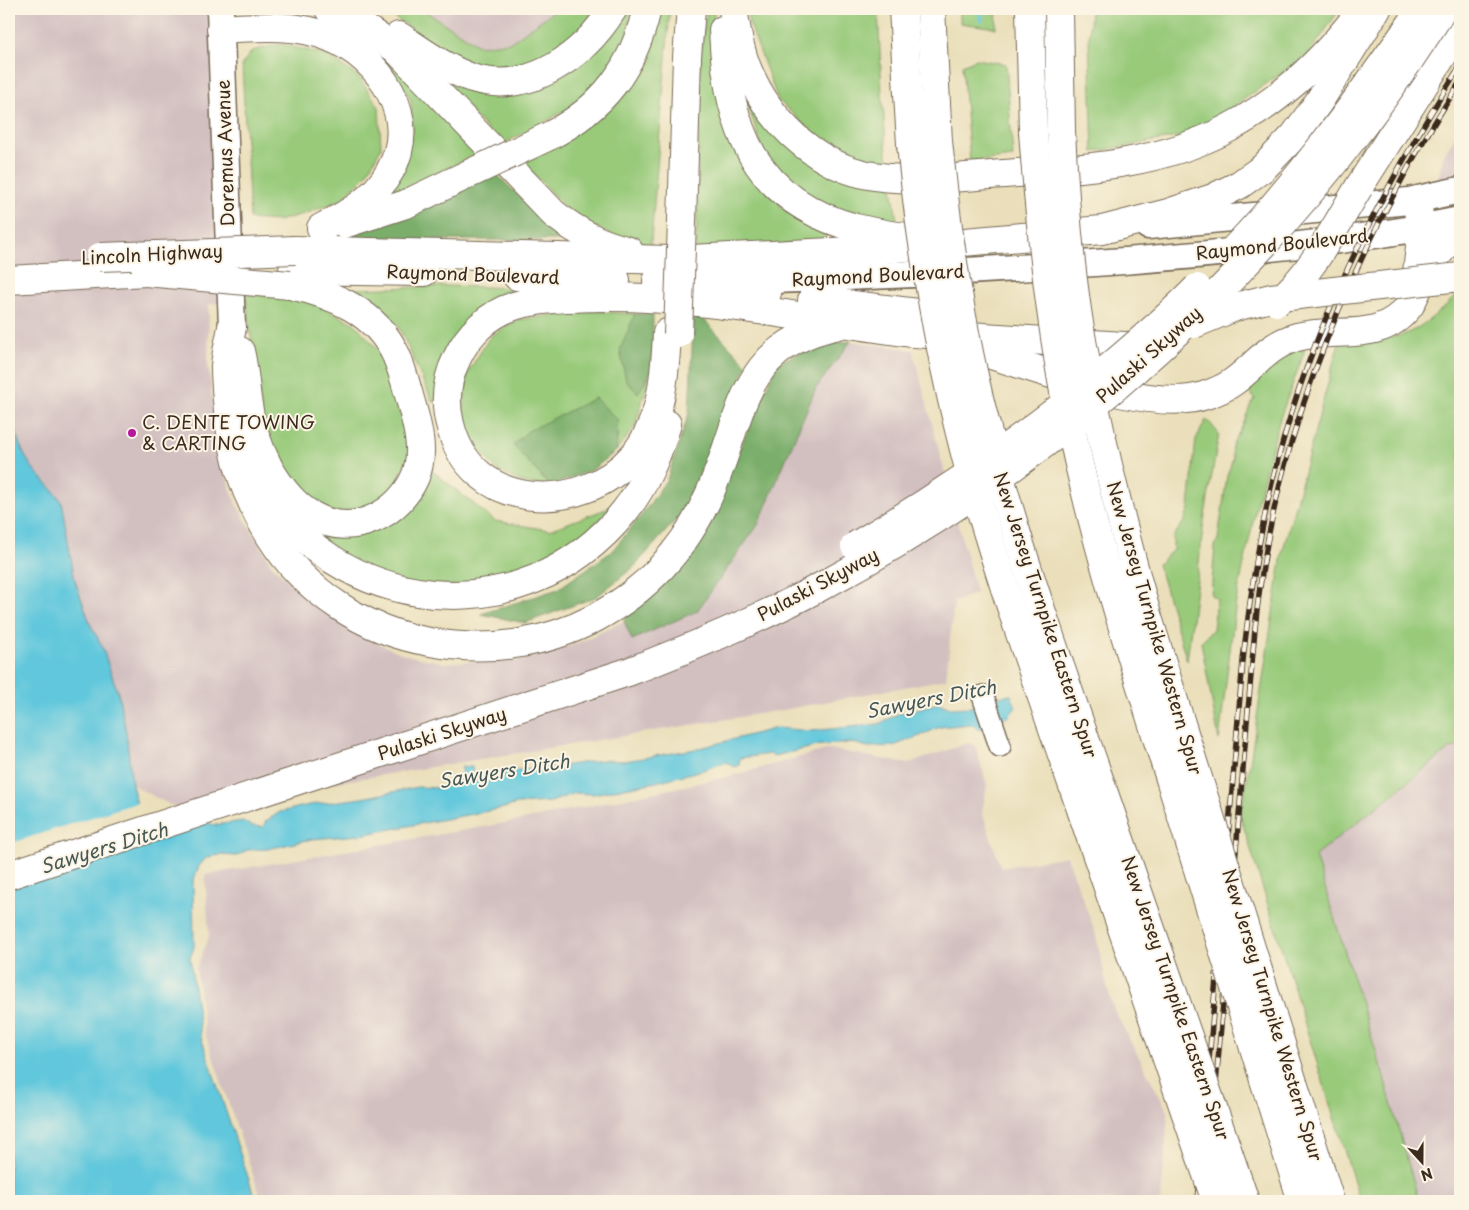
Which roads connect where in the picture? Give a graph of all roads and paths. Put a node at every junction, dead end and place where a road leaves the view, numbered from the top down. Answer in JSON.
{"nodes":[{"id":1,"x":331,"y":9,"type":"edge"},
{"id":2,"x":613,"y":9,"type":"edge"},
{"id":3,"x":647,"y":9,"type":"edge"},
{"id":4,"x":679,"y":9,"type":"edge"},
{"id":5,"x":691,"y":9,"type":"edge"},
{"id":6,"x":722,"y":9,"type":"edge"},
{"id":7,"x":733,"y":9,"type":"edge"},
{"id":8,"x":903,"y":9,"type":"edge"},
{"id":9,"x":931,"y":9,"type":"edge"},
{"id":10,"x":1030,"y":9,"type":"edge"},
{"id":11,"x":1059,"y":9,"type":"edge"},
{"id":12,"x":1362,"y":9,"type":"edge"},
{"id":13,"x":1377,"y":9,"type":"edge"},
{"id":14,"x":1422,"y":9,"type":"edge"},
{"id":15,"x":1443,"y":9,"type":"edge"},
{"id":16,"x":220,"y":19,"type":"edge"},
{"id":17,"x":1460,"y":28,"type":"edge"},
{"id":18,"x":1460,"y":190,"type":"edge"},
{"id":19,"x":1418,"y":200,"type":"junction"},
{"id":20,"x":1460,"y":220,"type":"edge"},
{"id":21,"x":676,"y":221,"type":"junction"},
{"id":22,"x":321,"y":228,"type":"junction"},
{"id":23,"x":1420,"y":228,"type":"junction"},
{"id":24,"x":1102,"y":230,"type":"junction"},
{"id":25,"x":1460,"y":234,"type":"edge"},
{"id":26,"x":970,"y":242,"type":"junction"},
{"id":27,"x":292,"y":259,"type":"junction"},
{"id":28,"x":670,"y":260,"type":"junction"},
{"id":29,"x":9,"y":264,"type":"edge"},
{"id":30,"x":1460,"y":277,"type":"edge"},
{"id":31,"x":9,"y":280,"type":"edge"},
{"id":32,"x":710,"y":282,"type":"junction"},
{"id":33,"x":1413,"y":299,"type":"junction"},
{"id":34,"x":848,"y":324,"type":"junction"},
{"id":35,"x":232,"y":327,"type":"junction"},
{"id":36,"x":907,"y":332,"type":"junction"},
{"id":37,"x":673,"y":334,"type":"junction"},
{"id":38,"x":1177,"y":337,"type":"junction"},
{"id":39,"x":400,"y":366,"type":"junction"},
{"id":40,"x":229,"y":421,"type":"junction"},
{"id":41,"x":659,"y":446,"type":"junction"},
{"id":42,"x":983,"y":696,"type":"dead end"},
{"id":43,"x":1000,"y":746,"type":"dead end"},
{"id":44,"x":9,"y":858,"type":"edge"},
{"id":45,"x":9,"y":875,"type":"edge"},
{"id":46,"x":1216,"y":1201,"type":"edge"},
{"id":47,"x":1245,"y":1201,"type":"edge"},
{"id":48,"x":1302,"y":1201,"type":"edge"},
{"id":49,"x":1330,"y":1201,"type":"edge"}],
"edges":[{"from":1,"to":2,"type":"highway"},
{"from":1,"to":28,"type":"highway"},
{"from":3,"to":22,"type":"highway","bridge":true},
{"from":4,"to":21,"type":"highway"},
{"from":5,"to":21,"type":"highway"},
{"from":6,"to":26,"type":"highway"},
{"from":7,"to":12,"type":"highway"},
{"from":8,"to":46,"type":"highway","name":"New Jersey Turnpike Eastern Spur","bridge":true},
{"from":9,"to":47,"type":"highway","name":"New Jersey Turnpike Eastern Spur","bridge":true},
{"from":10,"to":48,"type":"highway","name":"New Jersey Turnpike Western Spur","bridge":true},
{"from":11,"to":49,"type":"highway","name":"New Jersey Turnpike Western Spur","bridge":true},
{"from":13,"to":24,"type":"highway"},
{"from":14,"to":44,"type":"highway","name":"Pulaski Skyway","bridge":true},
{"from":15,"to":38,"type":"highway","name":"Pulaski Skyway","bridge":true},
{"from":16,"to":22,"type":"highway"},
{"from":16,"to":35,"type":"main road","name":"Doremus Avenue"},
{"from":17,"to":38,"type":"highway","bridge":true},
{"from":18,"to":19,"type":"main road","name":"Raymond Boulevard"},
{"from":19,"to":23,"type":"highway"},
{"from":19,"to":24,"type":"main road","name":"Raymond Boulevard"},
{"from":20,"to":23,"type":"main road","name":"Raymond Boulevard"},
{"from":21,"to":37,"type":"highway"},
{"from":22,"to":27,"type":"highway"},
{"from":23,"to":32,"type":"main road","name":"Raymond Boulevard"},
{"from":23,"to":33,"type":"highway"},
{"from":24,"to":26,"type":"highway","name":"Raymond Boulevard"},
{"from":25,"to":33,"type":"highway"},
{"from":26,"to":28,"type":"highway","name":"Raymond Boulevard"},
{"from":27,"to":28,"type":"highway","name":"Raymond Boulevard"},
{"from":27,"to":29,"type":"highway","name":"Lincoln Highway","bridge":true},
{"from":27,"to":31,"type":"highway","name":"Lincoln Highway","bridge":true},
{"from":27,"to":32,"type":"highway","name":"Raymond Boulevard"},
{"from":27,"to":39,"type":"highway"},
{"from":30,"to":38,"type":"highway","bridge":true},
{"from":32,"to":38,"type":"highway"},
{"from":33,"to":36,"type":"highway"},
{"from":34,"to":36,"type":"highway"},
{"from":34,"to":37,"type":"highway"},
{"from":34,"to":40,"type":"highway"},
{"from":35,"to":39,"type":"highway"},
{"from":35,"to":40,"type":"highway"},
{"from":36,"to":38,"type":"highway"},
{"from":37,"to":41,"type":"highway"},
{"from":38,"to":45,"type":"highway","name":"Pulaski Skyway","bridge":true},
{"from":39,"to":41,"type":"highway"},
{"from":40,"to":41,"type":"highway"},
{"from":42,"to":43,"type":"street"}]}
